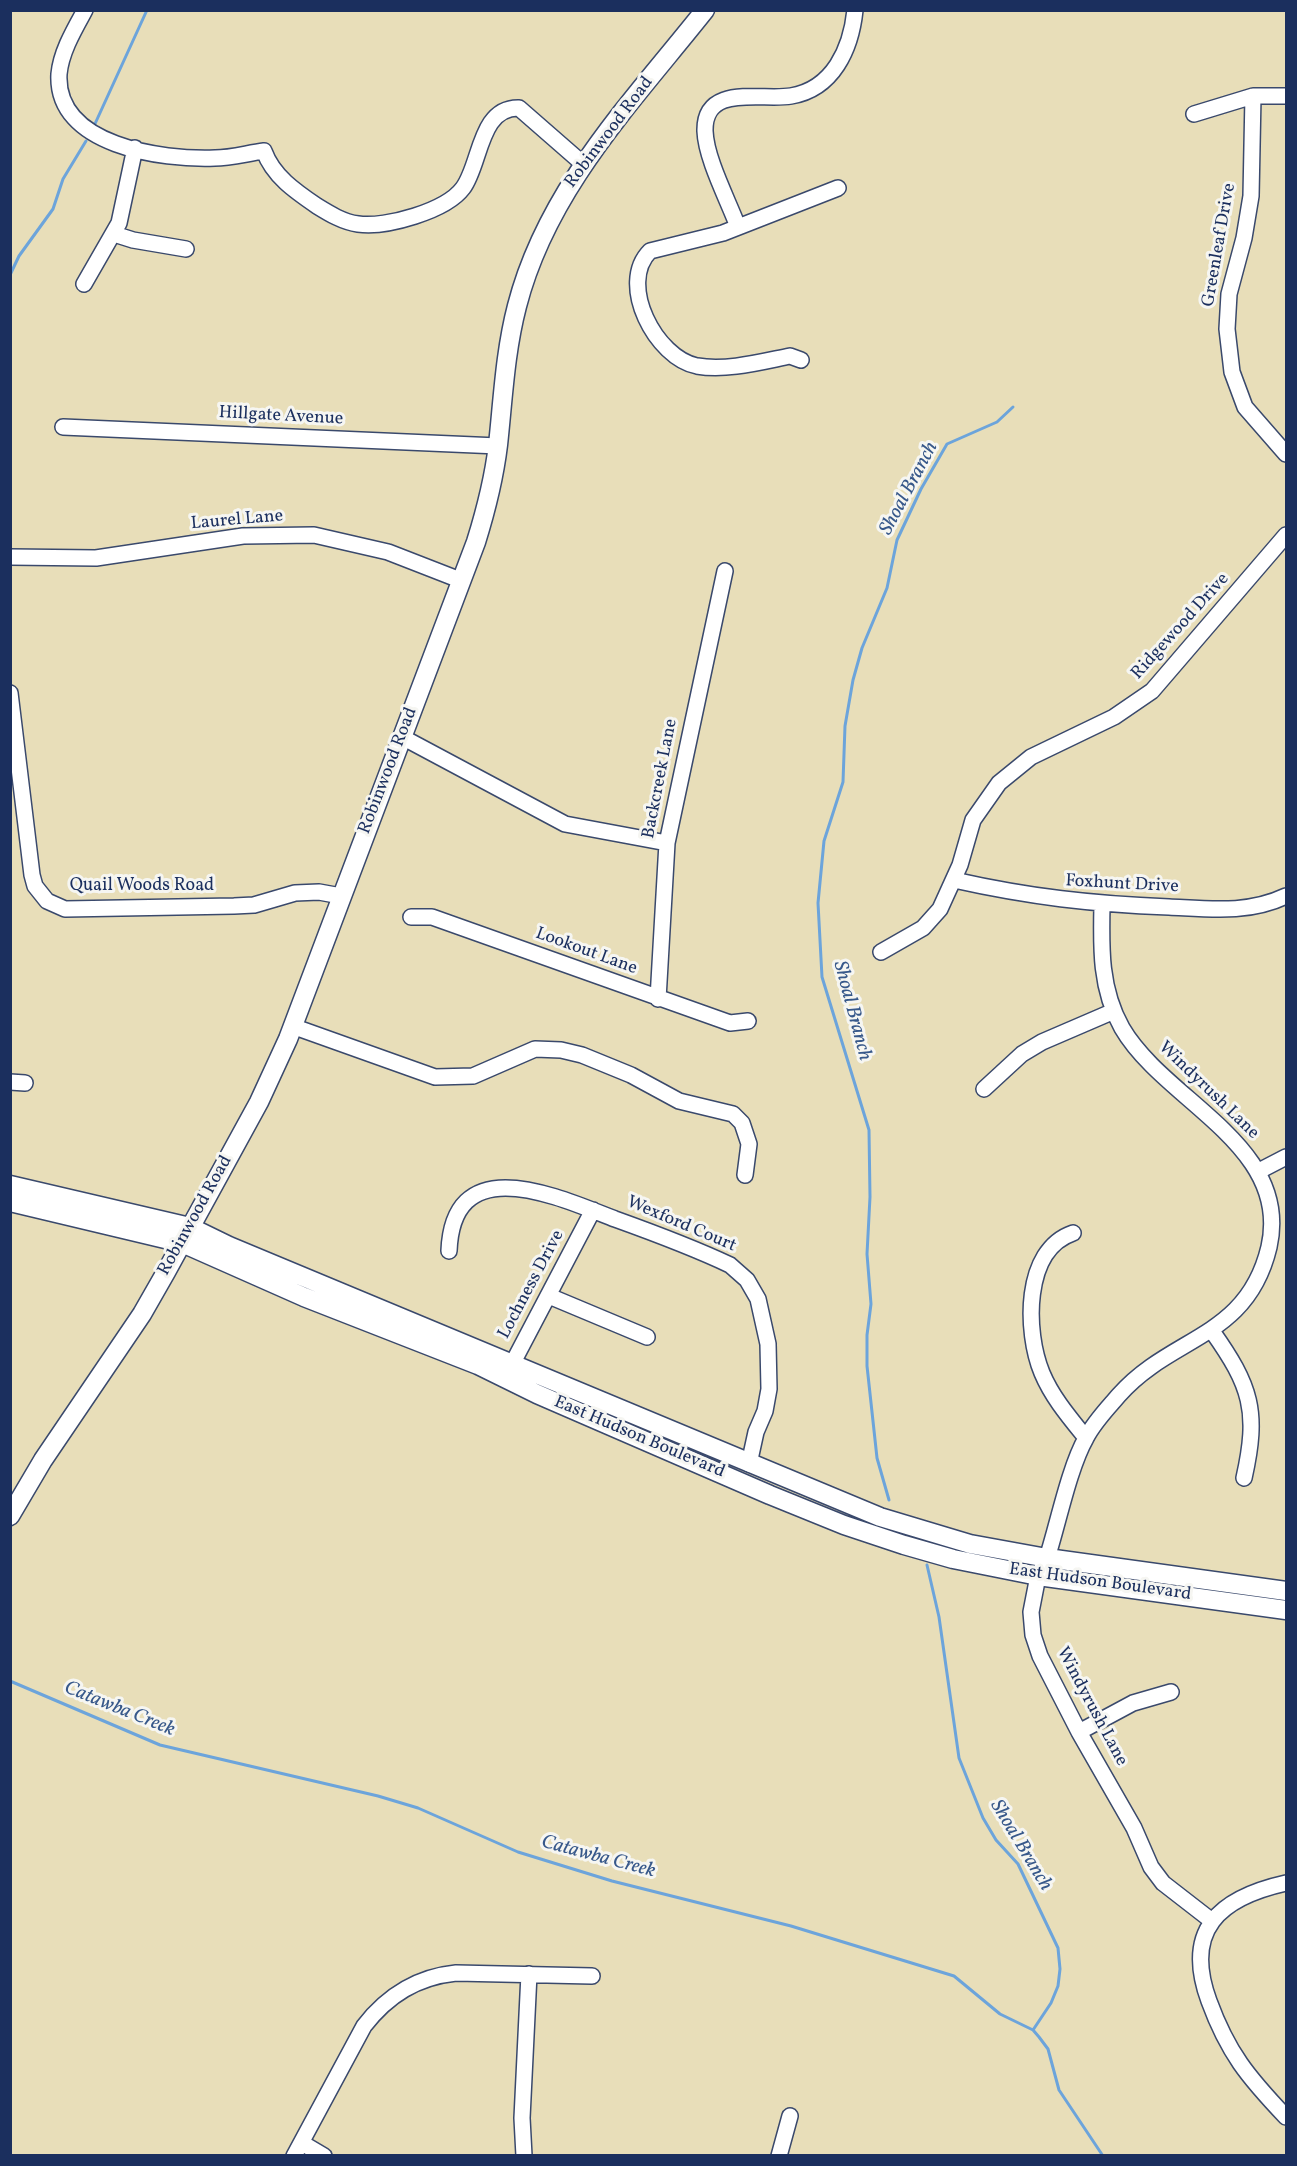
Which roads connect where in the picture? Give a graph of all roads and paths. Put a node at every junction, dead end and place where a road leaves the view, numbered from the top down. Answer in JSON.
{"nodes":[{"id":1,"x":85,"y":10,"type":"edge"},
{"id":2,"x":705,"y":10,"type":"edge"},
{"id":3,"x":855,"y":10,"type":"edge"},
{"id":4,"x":1253,"y":96,"type":"junction"},
{"id":5,"x":1287,"y":96,"type":"edge"},
{"id":6,"x":1194,"y":114,"type":"dead end"},
{"id":7,"x":135,"y":148,"type":"junction"},
{"id":8,"x":582,"y":164,"type":"junction"},
{"id":9,"x":838,"y":188,"type":"dead end"},
{"id":10,"x":738,"y":227,"type":"junction"},
{"id":11,"x":114,"y":234,"type":"junction"},
{"id":12,"x":186,"y":249,"type":"dead end"},
{"id":13,"x":84,"y":284,"type":"dead end"},
{"id":14,"x":801,"y":360,"type":"dead end"},
{"id":15,"x":63,"y":427,"type":"dead end"},
{"id":16,"x":498,"y":446,"type":"junction"},
{"id":17,"x":1287,"y":454,"type":"edge"},
{"id":18,"x":1287,"y":535,"type":"edge"},
{"id":19,"x":10,"y":557,"type":"edge"},
{"id":20,"x":725,"y":570,"type":"dead end"},
{"id":21,"x":460,"y":580,"type":"junction"},
{"id":22,"x":10,"y":693,"type":"edge"},
{"id":23,"x":402,"y":737,"type":"junction"},
{"id":24,"x":666,"y":843,"type":"junction"},
{"id":25,"x":954,"y":880,"type":"junction"},
{"id":26,"x":341,"y":896,"type":"junction"},
{"id":27,"x":1287,"y":896,"type":"edge"},
{"id":28,"x":1102,"y":905,"type":"junction"},
{"id":29,"x":411,"y":917,"type":"dead end"},
{"id":30,"x":881,"y":952,"type":"dead end"},
{"id":31,"x":658,"y":999,"type":"junction"},
{"id":32,"x":1114,"y":1011,"type":"junction"},
{"id":33,"x":748,"y":1021,"type":"dead end"},
{"id":34,"x":292,"y":1026,"type":"junction"},
{"id":35,"x":984,"y":1089,"type":"dead end"},
{"id":36,"x":1287,"y":1157,"type":"edge"},
{"id":37,"x":1259,"y":1171,"type":"junction"},
{"id":38,"x":745,"y":1174,"type":"dead end"},
{"id":39,"x":10,"y":1185,"type":"edge"},
{"id":40,"x":10,"y":1202,"type":"edge"},
{"id":41,"x":593,"y":1210,"type":"junction"},
{"id":42,"x":1073,"y":1233,"type":"dead end"},
{"id":43,"x":186,"y":1235,"type":"junction"},
{"id":44,"x":448,"y":1251,"type":"dead end"},
{"id":45,"x":549,"y":1296,"type":"junction"},
{"id":46,"x":1212,"y":1331,"type":"junction"},
{"id":47,"x":646,"y":1337,"type":"dead end"},
{"id":48,"x":509,"y":1371,"type":"junction"},
{"id":49,"x":1086,"y":1438,"type":"junction"},
{"id":50,"x":749,"y":1464,"type":"junction"},
{"id":51,"x":1244,"y":1478,"type":"dead end"},
{"id":52,"x":736,"y":1480,"type":"junction"},
{"id":53,"x":10,"y":1516,"type":"edge"},
{"id":54,"x":1047,"y":1558,"type":"junction"},
{"id":55,"x":1038,"y":1576,"type":"junction"},
{"id":56,"x":1287,"y":1591,"type":"edge"},
{"id":57,"x":1287,"y":1610,"type":"edge"},
{"id":58,"x":1171,"y":1692,"type":"dead end"},
{"id":59,"x":1079,"y":1732,"type":"junction"},
{"id":60,"x":1287,"y":1883,"type":"edge"},
{"id":61,"x":1212,"y":1921,"type":"junction"},
{"id":62,"x":528,"y":1974,"type":"junction"},
{"id":63,"x":592,"y":1976,"type":"dead end"},
{"id":64,"x":789,"y":2116,"type":"dead end"},
{"id":65,"x":1287,"y":2117,"type":"edge"},
{"id":66,"x":298,"y":2149,"type":"edge"},
{"id":67,"x":324,"y":2156,"type":"edge"},
{"id":68,"x":524,"y":2156,"type":"edge"},
{"id":69,"x":779,"y":2156,"type":"edge"}],
"edges":[{"from":1,"to":7,"type":"street"},
{"from":2,"to":8,"type":"main road","name":"Robinwood Road"},
{"from":3,"to":10,"type":"street"},
{"from":4,"to":5,"type":"street"},
{"from":4,"to":6,"type":"street"},
{"from":4,"to":17,"type":"street","name":"Greenleaf Drive"},
{"from":7,"to":8,"type":"street"},
{"from":7,"to":11,"type":"street"},
{"from":8,"to":16,"type":"main road","name":"Robinwood Road"},
{"from":9,"to":10,"type":"street"},
{"from":10,"to":14,"type":"street"},
{"from":11,"to":12,"type":"street"},
{"from":11,"to":13,"type":"street"},
{"from":15,"to":16,"type":"street","name":"Hillgate Avenue"},
{"from":16,"to":21,"type":"main road","name":"Robinwood Road"},
{"from":18,"to":25,"type":"street","name":"Ridgewood Drive"},
{"from":19,"to":21,"type":"street","name":"Laurel Lane"},
{"from":20,"to":24,"type":"street","name":"Backcreek Lane"},
{"from":21,"to":23,"type":"main road","name":"Robinwood Road"},
{"from":22,"to":26,"type":"street","name":"Quail Woods Road"},
{"from":23,"to":24,"type":"street"},
{"from":23,"to":26,"type":"main road","name":"Robinwood Road"},
{"from":24,"to":31,"type":"street","name":"Backcreek Lane"},
{"from":25,"to":28,"type":"street","name":"Foxhunt Drive"},
{"from":25,"to":30,"type":"street","name":"Ridgewood Drive"},
{"from":26,"to":34,"type":"main road","name":"Robinwood Road"},
{"from":27,"to":28,"type":"street","name":"Foxhunt Drive"},
{"from":28,"to":32,"type":"street","name":"Windyrush Lane"},
{"from":29,"to":31,"type":"street","name":"Lookout Lane"},
{"from":31,"to":33,"type":"street","name":"Lookout Lane"},
{"from":32,"to":35,"type":"street"},
{"from":32,"to":37,"type":"street","name":"Windyrush Lane"},
{"from":34,"to":38,"type":"street"},
{"from":34,"to":43,"type":"main road","name":"Robinwood Road"},
{"from":36,"to":37,"type":"street"},
{"from":37,"to":46,"type":"street","name":"Windyrush Lane"},
{"from":39,"to":43,"type":"main road","name":"East Hudson Boulevard"},
{"from":40,"to":43,"type":"main road","name":"East Hudson Boulevard"},
{"from":41,"to":44,"type":"street","name":"Wexford Court"},
{"from":41,"to":45,"type":"street","name":"Lochness Drive"},
{"from":41,"to":50,"type":"street","name":"Wexford Court"},
{"from":42,"to":49,"type":"street"},
{"from":43,"to":48,"type":"main road","name":"East Hudson Boulevard"},
{"from":43,"to":53,"type":"main road","name":"Robinwood Road"},
{"from":45,"to":47,"type":"street"},
{"from":45,"to":48,"type":"street","name":"Lochness Drive"},
{"from":46,"to":49,"type":"street","name":"Windyrush Lane"},
{"from":46,"to":51,"type":"street"},
{"from":48,"to":50,"type":"main road","name":"East Hudson Boulevard"},
{"from":48,"to":52,"type":"main road","name":"East Hudson Boulevard"},
{"from":49,"to":54,"type":"street","name":"Windyrush Lane"},
{"from":50,"to":52,"type":"main road"},
{"from":50,"to":54,"type":"main road","name":"East Hudson Boulevard"},
{"from":52,"to":55,"type":"main road","name":"East Hudson Boulevard"},
{"from":54,"to":55,"type":"street","name":"Windyrush Lane"},
{"from":54,"to":56,"type":"main road","name":"East Hudson Boulevard"},
{"from":55,"to":57,"type":"main road","name":"East Hudson Boulevard"},
{"from":55,"to":59,"type":"street","name":"Windyrush Lane"},
{"from":58,"to":59,"type":"street"},
{"from":59,"to":61,"type":"street","name":"Windyrush Lane"},
{"from":60,"to":61,"type":"street"},
{"from":61,"to":65,"type":"street"},
{"from":62,"to":63,"type":"street"},
{"from":62,"to":66,"type":"street"},
{"from":62,"to":68,"type":"street"},
{"from":64,"to":69,"type":"street"},
{"from":66,"to":67,"type":"street"}]}
